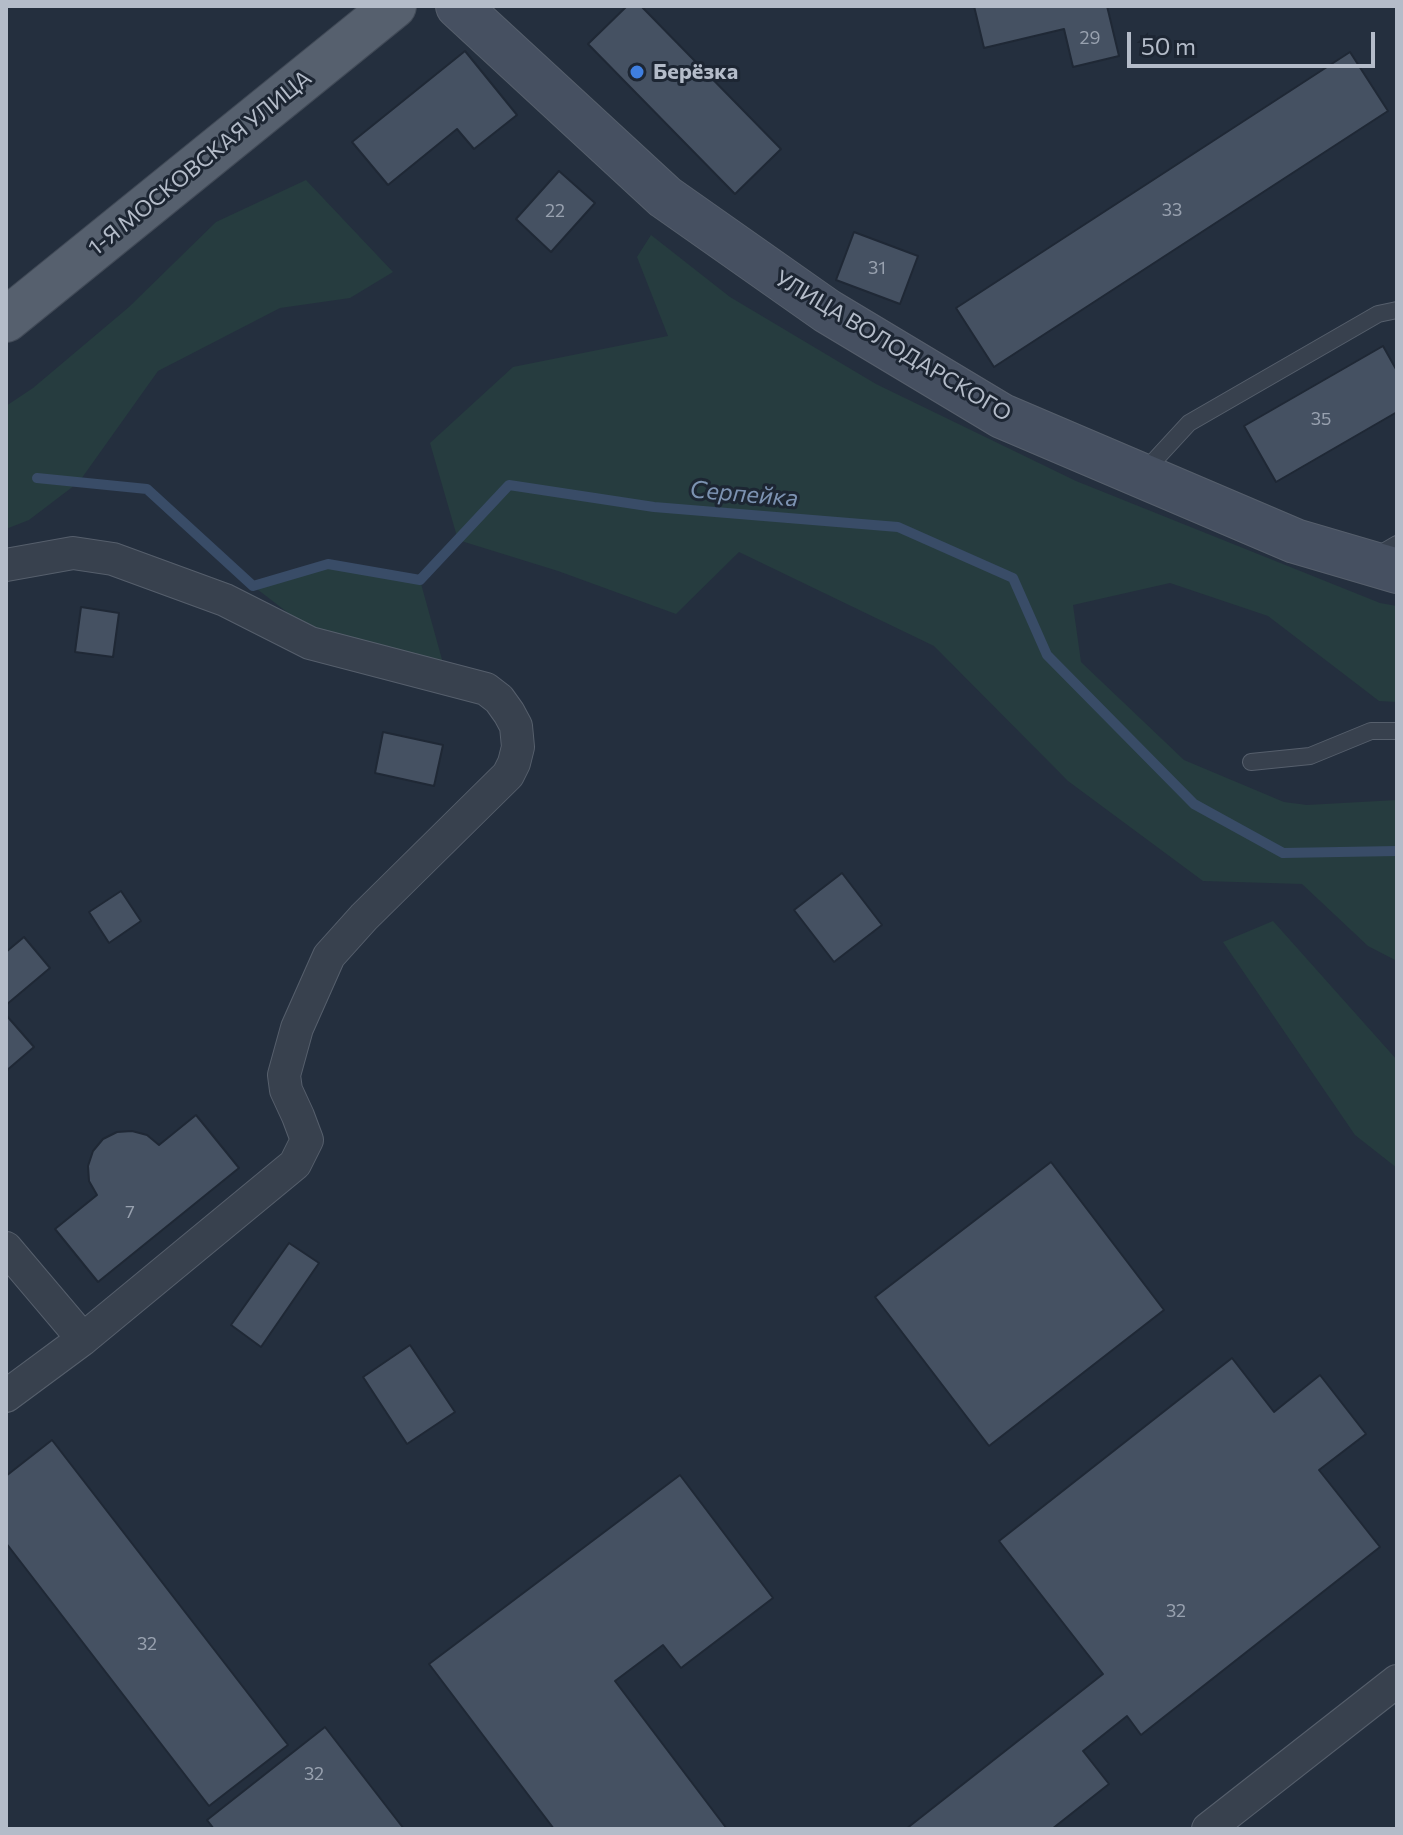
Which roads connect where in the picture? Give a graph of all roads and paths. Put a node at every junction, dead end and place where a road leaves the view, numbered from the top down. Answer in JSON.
{"nodes":[{"id":1,"x":394,"y":6,"type":"edge"},
{"id":2,"x":458,"y":6,"type":"edge"},
{"id":3,"x":1397,"y":310,"type":"edge"},
{"id":4,"x":6,"y":320,"type":"edge"},
{"id":5,"x":1141,"y":476,"type":"junction"},
{"id":6,"x":1386,"y":559,"type":"edge"},
{"id":7,"x":6,"y":565,"type":"edge"},
{"id":8,"x":1397,"y":731,"type":"edge"},
{"id":9,"x":1251,"y":762,"type":"dead end"},
{"id":10,"x":6,"y":1248,"type":"edge"},
{"id":11,"x":83,"y":1339,"type":"junction"},
{"id":12,"x":6,"y":1396,"type":"edge"},
{"id":13,"x":1397,"y":1681,"type":"edge"},
{"id":14,"x":1208,"y":1829,"type":"edge"}],
"edges":[{"from":1,"to":4,"type":"main road","name":"1-Я МОСКОВСКАЯ УЛИЦА"},
{"from":2,"to":5,"type":"main road","name":"УЛИЦА ВОЛОДАРСКОГО"},
{"from":3,"to":5,"type":"lane"},
{"from":5,"to":6,"type":"main road","name":"УЛИЦА ВОЛОДАРСКОГО"},
{"from":7,"to":11,"type":"street"},
{"from":8,"to":9,"type":"lane"},
{"from":10,"to":11,"type":"street"},
{"from":11,"to":12,"type":"street"},
{"from":13,"to":14,"type":"street"}]}
